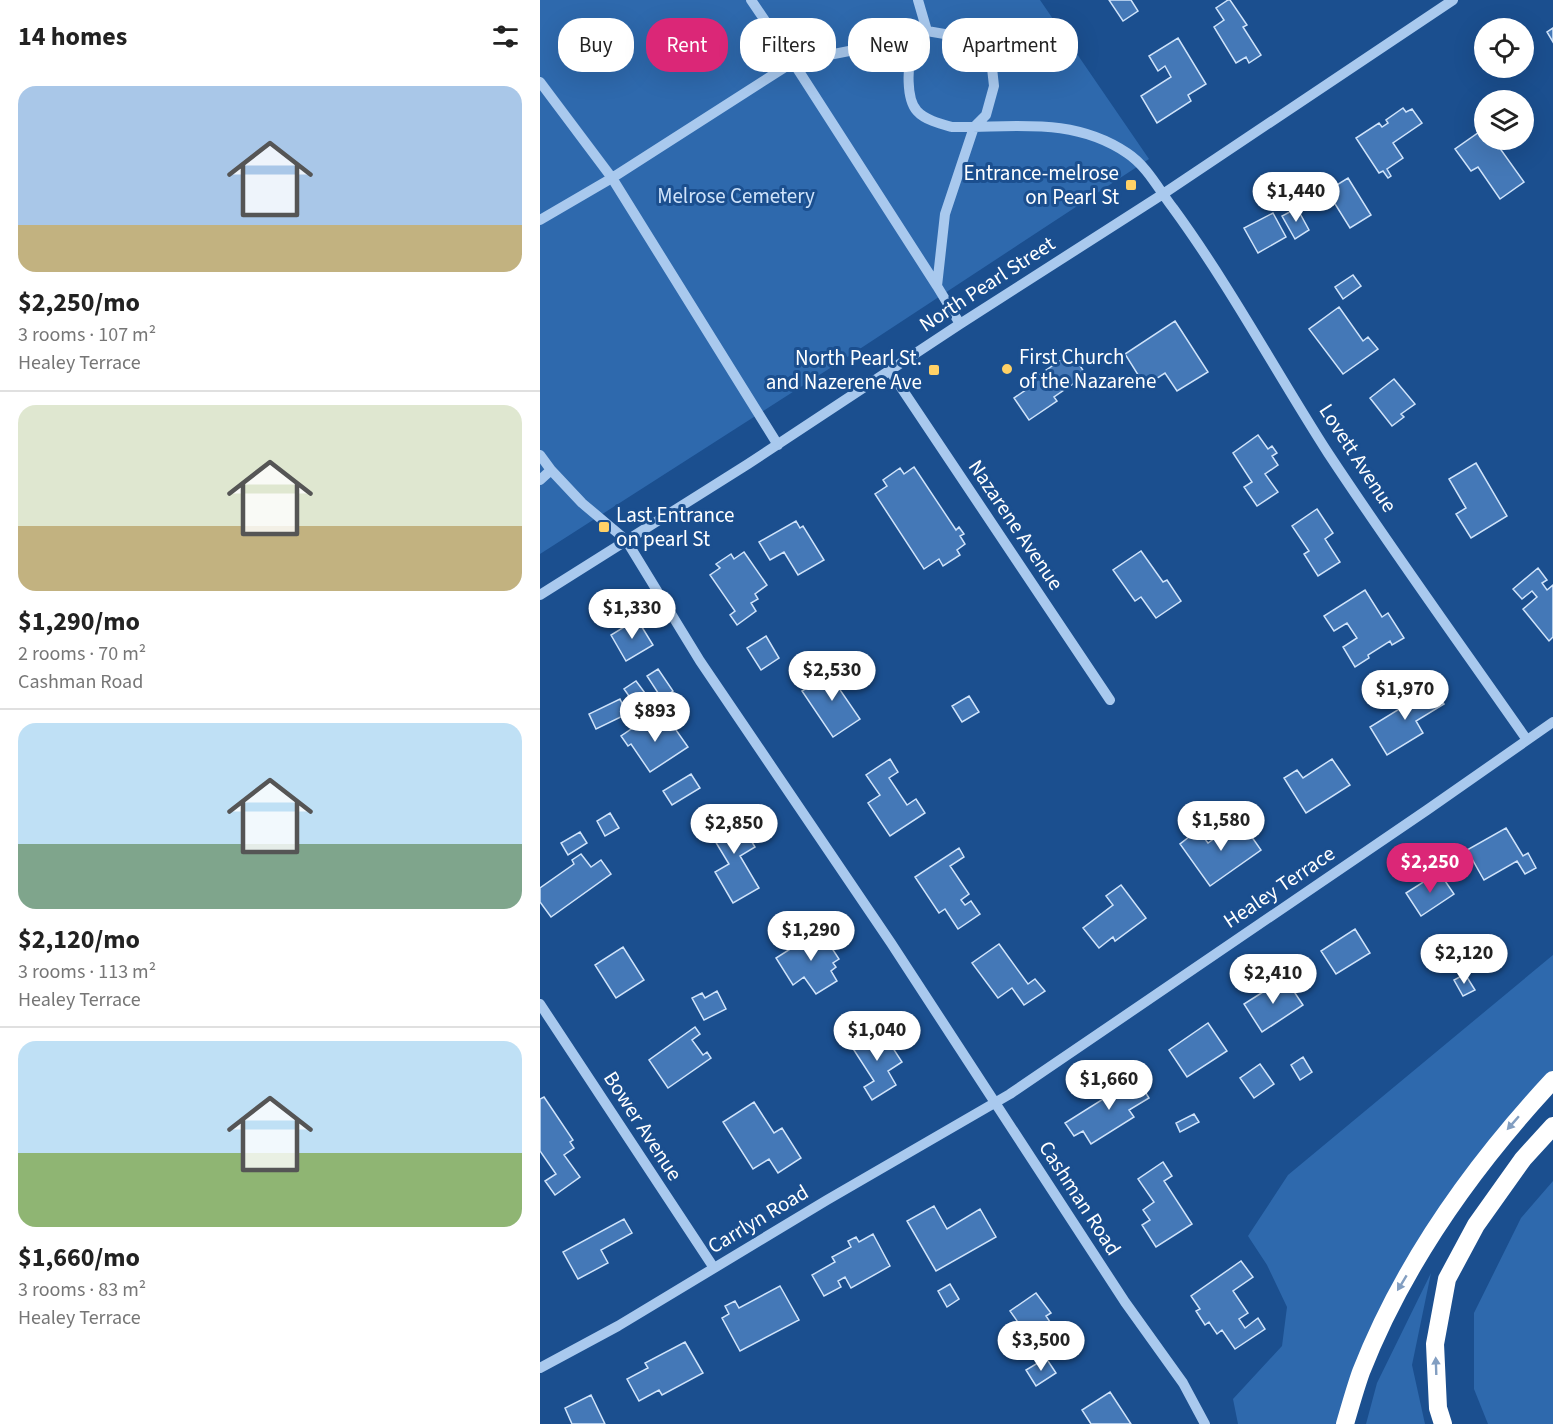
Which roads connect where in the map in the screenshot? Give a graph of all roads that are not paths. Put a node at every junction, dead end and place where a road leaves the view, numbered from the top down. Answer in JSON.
{"nodes":[{"id":1,"x":751,"y":0,"type":"edge"},
{"id":2,"x":918,"y":0,"type":"edge"},
{"id":3,"x":1453,"y":0,"type":"edge"},
{"id":4,"x":763,"y":18,"type":"edge"},
{"id":5,"x":923,"y":18,"type":"edge"},
{"id":6,"x":930,"y":32,"type":"edge"},
{"id":7,"x":777,"y":72,"type":"edge"},
{"id":8,"x":799,"y":72,"type":"edge"},
{"id":9,"x":908,"y":72,"type":"edge"},
{"id":10,"x":540,"y":82,"type":"edge"},
{"id":11,"x":974,"y":127,"type":"junction"},
{"id":12,"x":612,"y":177,"type":"junction"},
{"id":13,"x":1163,"y":194,"type":"junction"},
{"id":14,"x":540,"y":220,"type":"edge"},
{"id":15,"x":937,"y":286,"type":"junction"},
{"id":16,"x":960,"y":324,"type":"junction"},
{"id":17,"x":890,"y":371,"type":"junction"},
{"id":18,"x":778,"y":445,"type":"junction"},
{"id":19,"x":540,"y":454,"type":"edge"},
{"id":20,"x":551,"y":470,"type":"junction"},
{"id":21,"x":540,"y":480,"type":"edge"},
{"id":22,"x":626,"y":540,"type":"junction"},
{"id":23,"x":540,"y":595,"type":"edge"},
{"id":24,"x":1110,"y":700,"type":"dead end"},
{"id":25,"x":1553,"y":722,"type":"edge"},
{"id":26,"x":1527,"y":740,"type":"junction"},
{"id":27,"x":540,"y":1004,"type":"edge"},
{"id":28,"x":1553,"y":1080,"type":"edge"},
{"id":29,"x":996,"y":1102,"type":"junction"},
{"id":30,"x":1553,"y":1126,"type":"edge"},
{"id":31,"x":714,"y":1268,"type":"junction"},
{"id":32,"x":540,"y":1368,"type":"edge"},
{"id":33,"x":1205,"y":1424,"type":"edge"},
{"id":34,"x":1345,"y":1424,"type":"edge"},
{"id":35,"x":1443,"y":1424,"type":"edge"}],
"edges":[{"from":1,"to":4,"type":"street"},
{"from":2,"to":5,"type":"street"},
{"from":3,"to":13,"type":"street","name":"North Pearl Street"},
{"from":6,"to":11,"type":"street"},
{"from":7,"to":12,"type":"street"},
{"from":8,"to":15,"type":"street"},
{"from":9,"to":11,"type":"street"},
{"from":10,"to":12,"type":"street"},
{"from":11,"to":13,"type":"street","name":"Lovett Avenue"},
{"from":11,"to":15,"type":"street"},
{"from":12,"to":14,"type":"street"},
{"from":12,"to":18,"type":"street"},
{"from":13,"to":16,"type":"street","name":"North Pearl Street"},
{"from":13,"to":26,"type":"street","name":"Lovett Avenue"},
{"from":15,"to":16,"type":"street"},
{"from":16,"to":17,"type":"street","name":"North Pearl Street"},
{"from":17,"to":18,"type":"street","name":"North Pearl Street"},
{"from":17,"to":24,"type":"street","name":"Nazarene Avenue"},
{"from":18,"to":22,"type":"street","name":"North Pearl Street"},
{"from":19,"to":20,"type":"street","name":"Cashman Road"},
{"from":20,"to":21,"type":"street"},
{"from":20,"to":22,"type":"street","name":"Cashman Road"},
{"from":22,"to":23,"type":"street","name":"North Pearl Street"},
{"from":22,"to":29,"type":"street","name":"Cashman Road"},
{"from":25,"to":26,"type":"street","name":"Healey Terrace"},
{"from":26,"to":29,"type":"street","name":"Healey Terrace"},
{"from":27,"to":31,"type":"street","name":"Bower Avenue"},
{"from":28,"to":34,"type":"highway","one_way":true},
{"from":29,"to":31,"type":"street","name":"Carrlyn Road"},
{"from":29,"to":33,"type":"street","name":"Cashman Road"},
{"from":35,"to":30,"type":"highway","one_way":true},
{"from":31,"to":32,"type":"street","name":"Carrlyn Road"}]}
